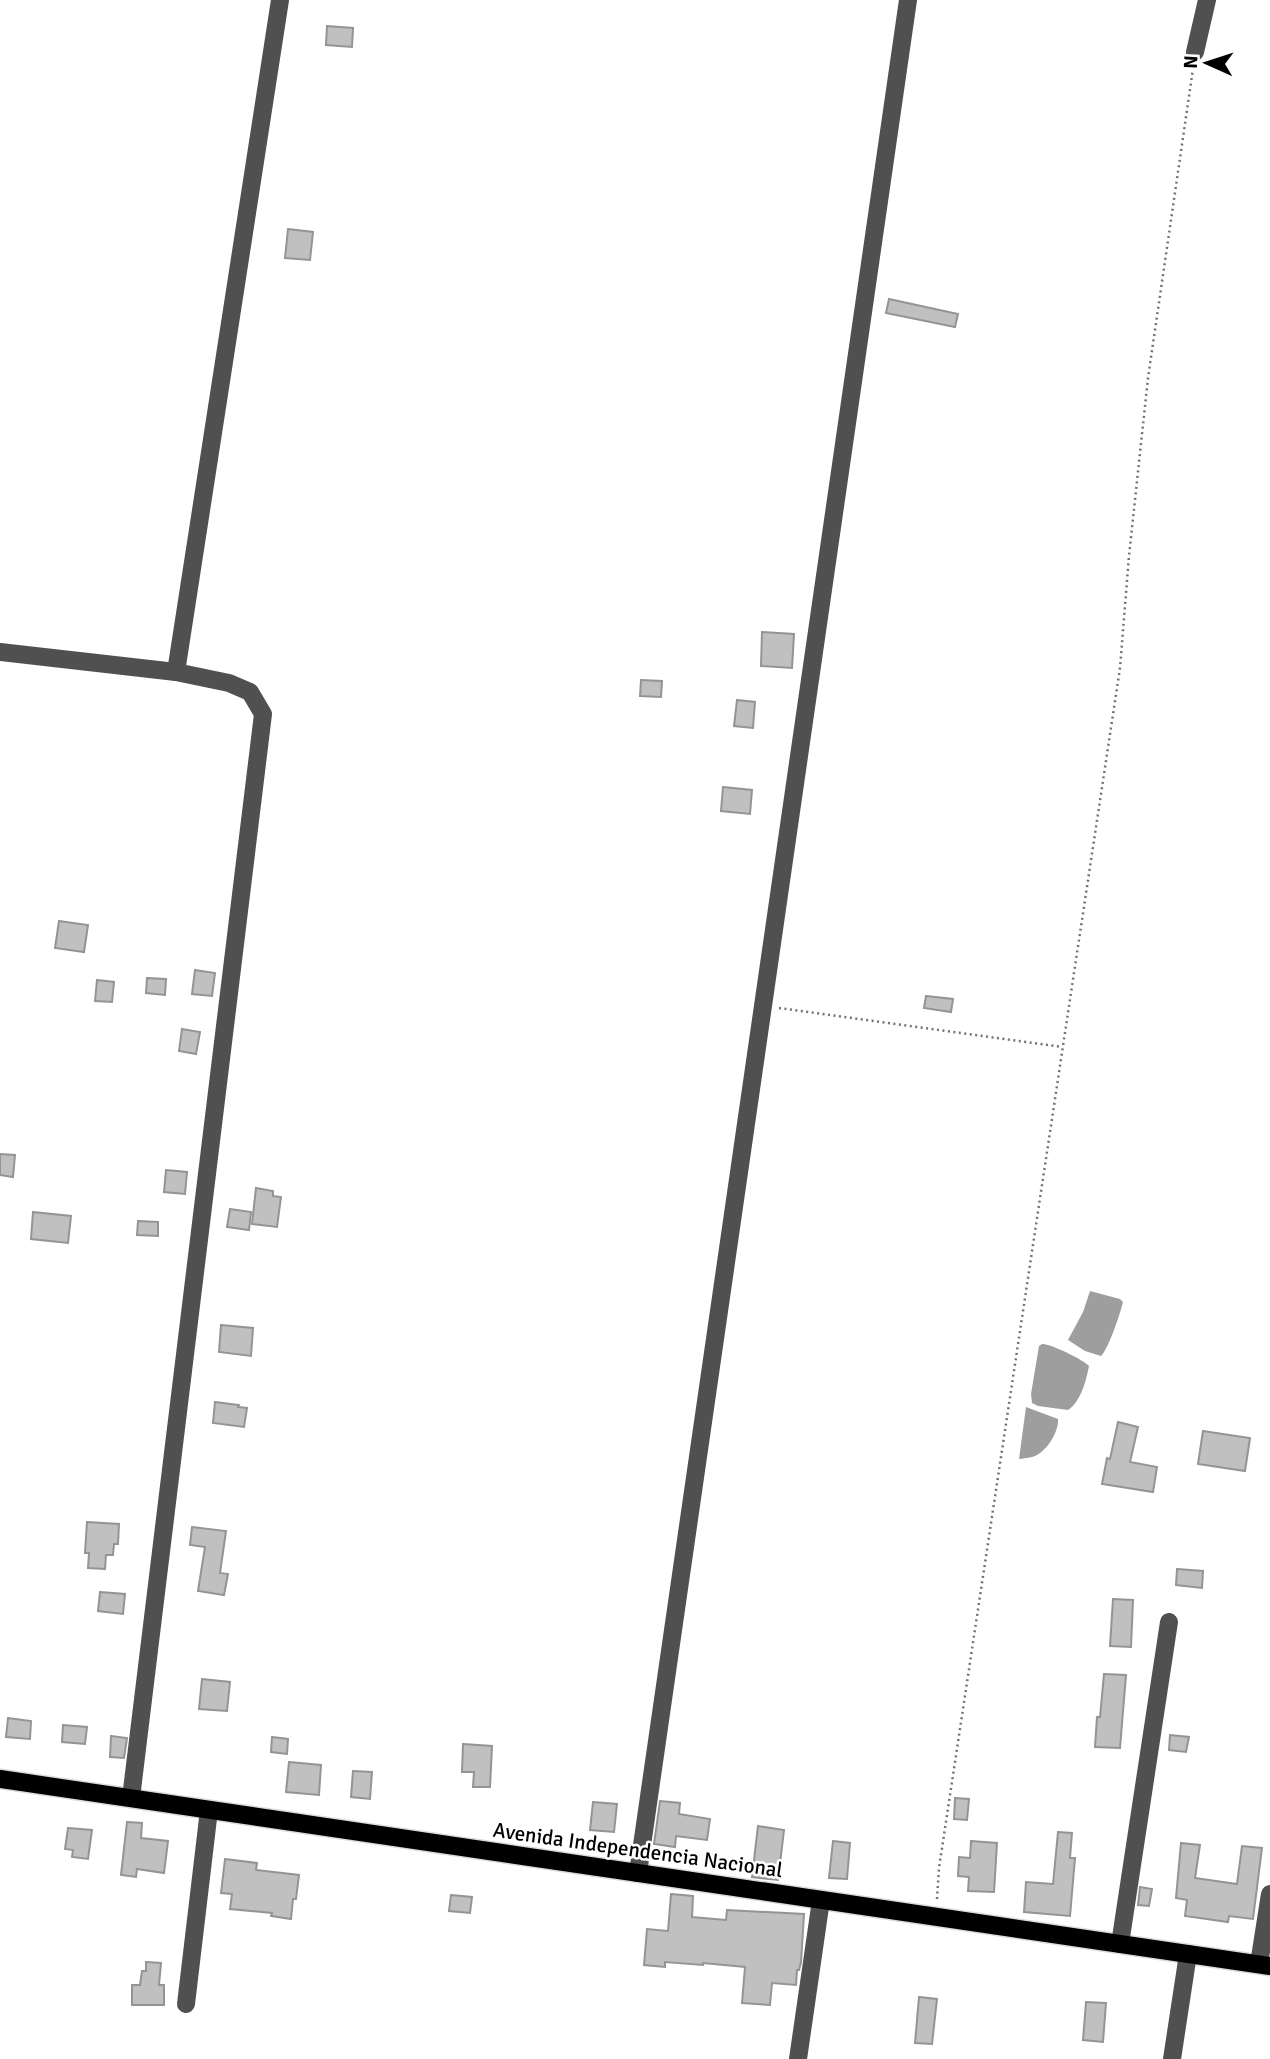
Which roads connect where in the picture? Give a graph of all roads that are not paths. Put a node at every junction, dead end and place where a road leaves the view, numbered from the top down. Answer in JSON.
{"nodes":[{"id":1,"x":280,"y":0,"type":"edge"},
{"id":2,"x":908,"y":0,"type":"edge"},
{"id":3,"x":1207,"y":0,"type":"edge"},
{"id":4,"x":1195,"y":52,"type":"road end"},
{"id":5,"x":0,"y":652,"type":"edge"},
{"id":6,"x":176,"y":672,"type":"junction"},
{"id":7,"x":1169,"y":1622,"type":"dead end"},
{"id":8,"x":0,"y":1779,"type":"edge"},
{"id":9,"x":131,"y":1798,"type":"junction"},
{"id":10,"x":209,"y":1810,"type":"junction"},
{"id":11,"x":638,"y":1873,"type":"junction"},
{"id":12,"x":1270,"y":1894,"type":"edge"},
{"id":13,"x":821,"y":1900,"type":"junction"},
{"id":14,"x":1120,"y":1944,"type":"junction"},
{"id":15,"x":1188,"y":1954,"type":"junction"},
{"id":16,"x":1265,"y":1965,"type":"edge"},
{"id":17,"x":186,"y":2004,"type":"dead end"},
{"id":18,"x":798,"y":2059,"type":"edge"},
{"id":19,"x":1172,"y":2059,"type":"edge"}],
"edges":[{"from":1,"to":6,"type":"street"},
{"from":2,"to":11,"type":"street"},
{"from":3,"to":4,"type":"street"},
{"from":5,"to":6,"type":"street"},
{"from":6,"to":9,"type":"street"},
{"from":7,"to":14,"type":"street"},
{"from":8,"to":9,"type":"main road","name":"Avenida Independencia Nacional"},
{"from":9,"to":10,"type":"main road","name":"Avenida Independencia Nacional"},
{"from":10,"to":11,"type":"main road","name":"Avenida Independencia Nacional"},
{"from":10,"to":17,"type":"street"},
{"from":11,"to":13,"type":"main road","name":"Avenida Independencia Nacional"},
{"from":12,"to":16,"type":"street"},
{"from":13,"to":14,"type":"main road","name":"Avenida Independencia Nacional"},
{"from":13,"to":18,"type":"street"},
{"from":14,"to":15,"type":"main road","name":"Avenida Independencia Nacional"},
{"from":15,"to":16,"type":"main road","name":"Avenida Independencia Nacional"},
{"from":15,"to":19,"type":"street"}]}
